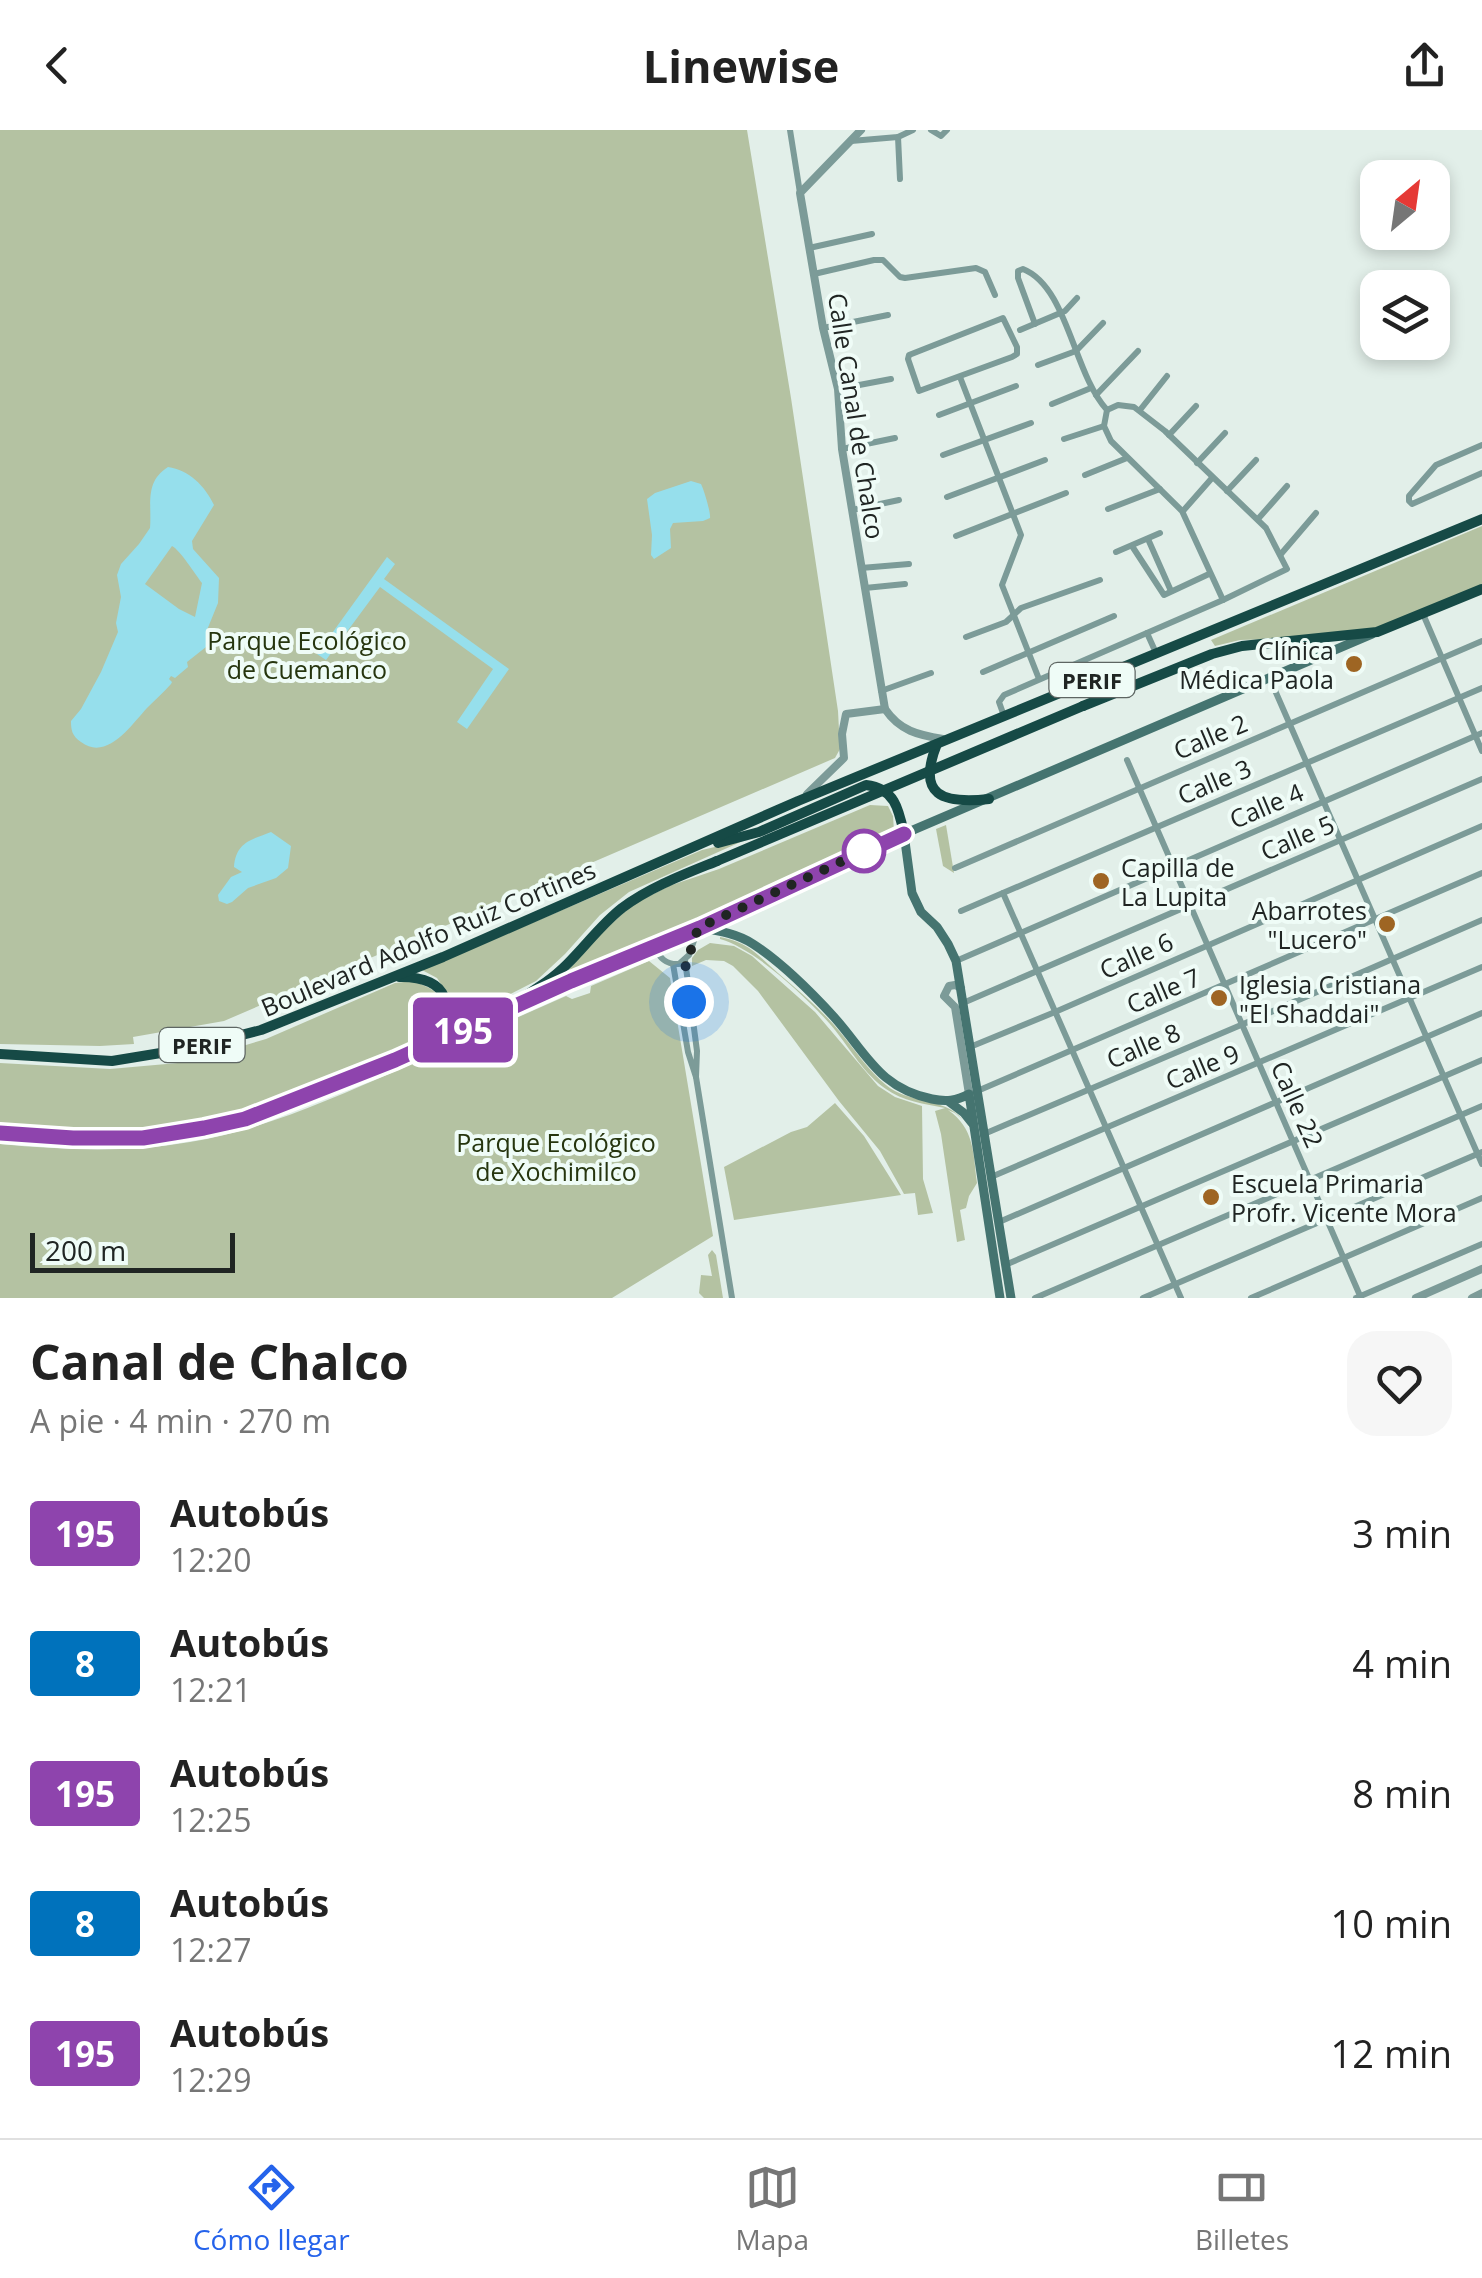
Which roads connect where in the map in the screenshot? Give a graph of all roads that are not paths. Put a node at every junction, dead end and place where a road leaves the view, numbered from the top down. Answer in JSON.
{"nodes":[{"id":1,"x":790,"y":130,"type":"edge"},
{"id":2,"x":861,"y":130,"type":"edge"},
{"id":3,"x":913,"y":130,"type":"edge"},
{"id":4,"x":931,"y":130,"type":"edge"},
{"id":5,"x":947,"y":130,"type":"edge"},
{"id":6,"x":898,"y":137,"type":"junction"},
{"id":7,"x":850,"y":141,"type":"junction"},
{"id":8,"x":900,"y":179,"type":"dead end"},
{"id":9,"x":800,"y":193,"type":"junction"},
{"id":10,"x":872,"y":234,"type":"dead end"},
{"id":11,"x":809,"y":248,"type":"junction"},
{"id":12,"x":814,"y":274,"type":"junction"},
{"id":13,"x":994,"y":295,"type":"dead end"},
{"id":14,"x":1078,"y":298,"type":"dead end"},
{"id":15,"x":1060,"y":313,"type":"junction"},
{"id":16,"x":888,"y":314,"type":"dead end"},
{"id":17,"x":1103,"y":323,"type":"dead end"},
{"id":18,"x":1035,"y":324,"type":"junction"},
{"id":19,"x":823,"y":328,"type":"junction"},
{"id":20,"x":1020,"y":330,"type":"dead end"},
{"id":21,"x":1076,"y":351,"type":"junction"},
{"id":22,"x":1138,"y":351,"type":"dead end"},
{"id":23,"x":1038,"y":365,"type":"dead end"},
{"id":24,"x":1167,"y":376,"type":"dead end"},
{"id":25,"x":960,"y":377,"type":"junction"},
{"id":26,"x":891,"y":379,"type":"dead end"},
{"id":27,"x":1016,"y":386,"type":"dead end"},
{"id":28,"x":838,"y":388,"type":"junction"},
{"id":29,"x":1093,"y":392,"type":"junction"},
{"id":30,"x":970,"y":403,"type":"junction"},
{"id":31,"x":1052,"y":404,"type":"dead end"},
{"id":32,"x":1196,"y":406,"type":"dead end"},
{"id":33,"x":1107,"y":410,"type":"junction"},
{"id":34,"x":1140,"y":410,"type":"junction"},
{"id":35,"x":939,"y":415,"type":"dead end"},
{"id":36,"x":1031,"y":423,"type":"dead end"},
{"id":37,"x":1104,"y":426,"type":"junction"},
{"id":38,"x":1224,"y":432,"type":"dead end"},
{"id":39,"x":1169,"y":435,"type":"junction"},
{"id":40,"x":894,"y":438,"type":"dead end"},
{"id":41,"x":1064,"y":439,"type":"dead end"},
{"id":42,"x":984,"y":440,"type":"junction"},
{"id":43,"x":1482,"y":445,"type":"edge"},
{"id":44,"x":842,"y":449,"type":"junction"},
{"id":45,"x":944,"y":455,"type":"dead end"},
{"id":46,"x":1127,"y":458,"type":"junction"},
{"id":47,"x":1045,"y":460,"type":"dead end"},
{"id":48,"x":1256,"y":460,"type":"dead end"},
{"id":49,"x":1198,"y":463,"type":"junction"},
{"id":50,"x":1482,"y":473,"type":"edge"},
{"id":51,"x":1085,"y":476,"type":"dead end"},
{"id":52,"x":998,"y":477,"type":"junction"},
{"id":53,"x":1212,"y":478,"type":"junction"},
{"id":54,"x":1286,"y":486,"type":"dead end"},
{"id":55,"x":1160,"y":489,"type":"junction"},
{"id":56,"x":1228,"y":491,"type":"junction"},
{"id":57,"x":1066,"y":493,"type":"dead end"},
{"id":58,"x":947,"y":497,"type":"dead end"},
{"id":59,"x":899,"y":500,"type":"dead end"},
{"id":60,"x":1108,"y":509,"type":"dead end"},
{"id":61,"x":852,"y":510,"type":"junction"},
{"id":62,"x":1182,"y":511,"type":"junction"},
{"id":63,"x":1316,"y":513,"type":"dead end"},
{"id":64,"x":1012,"y":514,"type":"junction"},
{"id":65,"x":1258,"y":519,"type":"junction"},
{"id":66,"x":1482,"y":519,"type":"edge"},
{"id":67,"x":1160,"y":533,"type":"dead end"},
{"id":68,"x":956,"y":536,"type":"dead end"},
{"id":69,"x":1148,"y":538,"type":"junction"},
{"id":70,"x":1132,"y":546,"type":"junction"},
{"id":71,"x":1116,"y":552,"type":"dead end"},
{"id":72,"x":1280,"y":554,"type":"junction"},
{"id":73,"x":909,"y":564,"type":"dead end"},
{"id":74,"x":861,"y":568,"type":"junction"},
{"id":75,"x":1210,"y":574,"type":"junction"},
{"id":76,"x":1100,"y":580,"type":"dead end"},
{"id":77,"x":905,"y":584,"type":"dead end"},
{"id":78,"x":865,"y":588,"type":"junction"},
{"id":79,"x":1482,"y":589,"type":"edge"},
{"id":80,"x":1172,"y":591,"type":"junction"},
{"id":81,"x":1223,"y":600,"type":"junction"},
{"id":82,"x":1423,"y":614,"type":"junction"},
{"id":83,"x":1012,"y":615,"type":"junction"},
{"id":84,"x":1114,"y":616,"type":"dead end"},
{"id":85,"x":1377,"y":632,"type":"junction"},
{"id":86,"x":1146,"y":633,"type":"junction"},
{"id":87,"x":966,"y":636,"type":"dead end"},
{"id":88,"x":1482,"y":641,"type":"edge"},
{"id":89,"x":1028,"y":652,"type":"junction"},
{"id":90,"x":1156,"y":653,"type":"junction"},
{"id":91,"x":1442,"y":658,"type":"junction"},
{"id":92,"x":983,"y":672,"type":"dead end"},
{"id":93,"x":931,"y":673,"type":"dead end"},
{"id":94,"x":1039,"y":679,"type":"junction"},
{"id":95,"x":1270,"y":679,"type":"junction"},
{"id":96,"x":1482,"y":688,"type":"edge"},
{"id":97,"x":881,"y":691,"type":"junction"},
{"id":98,"x":1459,"y":698,"type":"junction"},
{"id":99,"x":881,"y":709,"type":"junction"},
{"id":100,"x":1004,"y":716,"type":"junction"},
{"id":101,"x":1290,"y":724,"type":"junction"},
{"id":102,"x":1479,"y":735,"type":"edge"},
{"id":103,"x":942,"y":742,"type":"junction"},
{"id":104,"x":1482,"y":751,"type":"edge"},
{"id":105,"x":1127,"y":760,"type":"dead end"},
{"id":106,"x":1307,"y":763,"type":"junction"},
{"id":107,"x":1482,"y":780,"type":"edge"},
{"id":108,"x":1138,"y":789,"type":"junction"},
{"id":109,"x":989,"y":799,"type":"junction"},
{"id":110,"x":798,"y":801,"type":"junction"},
{"id":111,"x":1324,"y":802,"type":"junction"},
{"id":112,"x":1482,"y":826,"type":"edge"},
{"id":113,"x":1155,"y":828,"type":"junction"},
{"id":114,"x":904,"y":834,"type":"junction"},
{"id":115,"x":1341,"y":840,"type":"junction"},
{"id":116,"x":680,"y":854,"type":"junction"},
{"id":117,"x":955,"y":868,"type":"dead end"},
{"id":118,"x":1172,"y":868,"type":"junction"},
{"id":119,"x":1482,"y":874,"type":"edge"},
{"id":120,"x":1358,"y":880,"type":"junction"},
{"id":121,"x":1002,"y":893,"type":"junction"},
{"id":122,"x":1189,"y":906,"type":"junction"},
{"id":123,"x":961,"y":911,"type":"dead end"},
{"id":124,"x":1376,"y":920,"type":"junction"},
{"id":125,"x":1482,"y":920,"type":"edge"},
{"id":126,"x":699,"y":928,"type":"junction"},
{"id":127,"x":1020,"y":933,"type":"junction"},
{"id":128,"x":1206,"y":946,"type":"junction"},
{"id":129,"x":654,"y":947,"type":"junction"},
{"id":130,"x":685,"y":960,"type":"junction"},
{"id":131,"x":1393,"y":960,"type":"junction"},
{"id":132,"x":956,"y":961,"type":"junction"},
{"id":133,"x":673,"y":964,"type":"junction"},
{"id":134,"x":1482,"y":967,"type":"edge"},
{"id":135,"x":1037,"y":971,"type":"junction"},
{"id":136,"x":394,"y":977,"type":"junction"},
{"id":137,"x":1224,"y":985,"type":"junction"},
{"id":138,"x":961,"y":988,"type":"junction"},
{"id":139,"x":1410,"y":998,"type":"junction"},
{"id":140,"x":685,"y":1003,"type":"junction"},
{"id":141,"x":963,"y":1003,"type":"junction"},
{"id":142,"x":1055,"y":1012,"type":"junction"},
{"id":143,"x":1482,"y":1012,"type":"edge"},
{"id":144,"x":499,"y":1014,"type":"junction"},
{"id":145,"x":1242,"y":1025,"type":"junction"},
{"id":146,"x":1427,"y":1037,"type":"junction"},
{"id":147,"x":970,"y":1047,"type":"junction"},
{"id":148,"x":421,"y":1048,"type":"junction"},
{"id":149,"x":1072,"y":1051,"type":"junction"},
{"id":150,"x":0,"y":1054,"type":"edge"},
{"id":151,"x":1482,"y":1060,"type":"edge"},
{"id":152,"x":1258,"y":1064,"type":"junction"},
{"id":153,"x":1444,"y":1076,"type":"junction"},
{"id":154,"x":1089,"y":1090,"type":"junction"},
{"id":155,"x":973,"y":1092,"type":"junction"},
{"id":156,"x":945,"y":1101,"type":"junction"},
{"id":157,"x":1275,"y":1102,"type":"junction"},
{"id":158,"x":1482,"y":1106,"type":"edge"},
{"id":159,"x":1461,"y":1115,"type":"junction"},
{"id":160,"x":973,"y":1124,"type":"junction"},
{"id":161,"x":1106,"y":1128,"type":"junction"},
{"id":162,"x":0,"y":1133,"type":"edge"},
{"id":163,"x":984,"y":1134,"type":"junction"},
{"id":164,"x":1292,"y":1142,"type":"junction"},
{"id":165,"x":1480,"y":1153,"type":"edge"},
{"id":166,"x":1482,"y":1164,"type":"edge"},
{"id":167,"x":1123,"y":1167,"type":"junction"},
{"id":168,"x":992,"y":1177,"type":"junction"},
{"id":169,"x":1309,"y":1180,"type":"junction"},
{"id":170,"x":1482,"y":1198,"type":"edge"},
{"id":171,"x":1141,"y":1207,"type":"junction"},
{"id":172,"x":1326,"y":1219,"type":"junction"},
{"id":173,"x":999,"y":1222,"type":"junction"},
{"id":174,"x":1482,"y":1244,"type":"edge"},
{"id":175,"x":1158,"y":1245,"type":"junction"},
{"id":176,"x":1344,"y":1258,"type":"junction"},
{"id":177,"x":1005,"y":1265,"type":"junction"},
{"id":178,"x":1482,"y":1269,"type":"edge"},
{"id":179,"x":1175,"y":1284,"type":"junction"},
{"id":180,"x":1359,"y":1297,"type":"edge"},
{"id":181,"x":732,"y":1298,"type":"edge"},
{"id":182,"x":1000,"y":1298,"type":"edge"},
{"id":183,"x":1010,"y":1298,"type":"edge"},
{"id":184,"x":1035,"y":1298,"type":"edge"},
{"id":185,"x":1143,"y":1298,"type":"edge"},
{"id":186,"x":1181,"y":1298,"type":"edge"},
{"id":187,"x":1251,"y":1298,"type":"edge"},
{"id":188,"x":1416,"y":1298,"type":"edge"}],
"edges":[{"from":1,"to":9,"type":"street","name":"Calle Canal de Chalco"},
{"from":2,"to":7,"type":"street"},
{"from":3,"to":6,"type":"street"},
{"from":4,"to":5,"type":"street"},
{"from":6,"to":7,"type":"street"},
{"from":6,"to":8,"type":"street"},
{"from":7,"to":9,"type":"street"},
{"from":9,"to":11,"type":"street","name":"Calle Canal de Chalco"},
{"from":10,"to":11,"type":"street"},
{"from":11,"to":12,"type":"street","name":"Calle Canal de Chalco"},
{"from":12,"to":13,"type":"street"},
{"from":12,"to":19,"type":"street","name":"Calle Canal de Chalco"},
{"from":14,"to":15,"type":"street"},
{"from":15,"to":18,"type":"street"},
{"from":15,"to":18,"type":"street"},
{"from":15,"to":21,"type":"street"},
{"from":16,"to":19,"type":"street"},
{"from":17,"to":21,"type":"street"},
{"from":18,"to":20,"type":"street"},
{"from":19,"to":28,"type":"street","name":"Calle Canal de Chalco"},
{"from":21,"to":23,"type":"street"},
{"from":21,"to":29,"type":"street"},
{"from":22,"to":29,"type":"street"},
{"from":24,"to":34,"type":"street"},
{"from":25,"to":25,"type":"street"},
{"from":25,"to":30,"type":"street"},
{"from":26,"to":28,"type":"street"},
{"from":27,"to":30,"type":"street"},
{"from":28,"to":44,"type":"street","name":"Calle Canal de Chalco"},
{"from":29,"to":31,"type":"street"},
{"from":29,"to":33,"type":"street"},
{"from":30,"to":35,"type":"street"},
{"from":30,"to":42,"type":"street"},
{"from":32,"to":39,"type":"street"},
{"from":33,"to":34,"type":"street"},
{"from":33,"to":37,"type":"street"},
{"from":34,"to":39,"type":"street"},
{"from":36,"to":42,"type":"street"},
{"from":37,"to":41,"type":"street"},
{"from":37,"to":46,"type":"street"},
{"from":38,"to":49,"type":"street"},
{"from":39,"to":49,"type":"street"},
{"from":40,"to":44,"type":"street"},
{"from":42,"to":45,"type":"street"},
{"from":42,"to":52,"type":"street"},
{"from":43,"to":50,"type":"street"},
{"from":44,"to":61,"type":"street","name":"Calle Canal de Chalco"},
{"from":46,"to":51,"type":"street"},
{"from":46,"to":55,"type":"street"},
{"from":47,"to":52,"type":"street"},
{"from":48,"to":56,"type":"street"},
{"from":49,"to":53,"type":"street"},
{"from":52,"to":58,"type":"street"},
{"from":52,"to":64,"type":"street"},
{"from":53,"to":56,"type":"street"},
{"from":53,"to":62,"type":"street"},
{"from":54,"to":65,"type":"street"},
{"from":55,"to":60,"type":"street"},
{"from":55,"to":62,"type":"street"},
{"from":56,"to":65,"type":"street"},
{"from":57,"to":64,"type":"street"},
{"from":59,"to":61,"type":"street"},
{"from":61,"to":74,"type":"street","name":"Calle Canal de Chalco"},
{"from":62,"to":75,"type":"street"},
{"from":63,"to":72,"type":"street"},
{"from":64,"to":68,"type":"street"},
{"from":64,"to":83,"type":"street"},
{"from":65,"to":72,"type":"street"},
{"from":66,"to":90,"type":"highway","number":"PERIF"},
{"from":67,"to":69,"type":"street"},
{"from":69,"to":70,"type":"street"},
{"from":69,"to":80,"type":"street"},
{"from":70,"to":71,"type":"street"},
{"from":70,"to":80,"type":"street"},
{"from":72,"to":81,"type":"street"},
{"from":73,"to":74,"type":"street"},
{"from":74,"to":78,"type":"street","name":"Calle Canal de Chalco"},
{"from":75,"to":80,"type":"street"},
{"from":75,"to":81,"type":"street"},
{"from":76,"to":83,"type":"street"},
{"from":77,"to":78,"type":"street"},
{"from":78,"to":97,"type":"street","name":"Calle Canal de Chalco"},
{"from":79,"to":82,"type":"highway","number":"PERIF"},
{"from":81,"to":86,"type":"street"},
{"from":82,"to":85,"type":"highway","number":"PERIF"},
{"from":82,"to":91,"type":"street"},
{"from":83,"to":87,"type":"street"},
{"from":83,"to":89,"type":"street"},
{"from":84,"to":89,"type":"street"},
{"from":85,"to":95,"type":"main road","number":"PERIF"},
{"from":85,"to":144,"type":"highway","number":"PERIF","bridge":true},
{"from":86,"to":90,"type":"street"},
{"from":86,"to":94,"type":"street"},
{"from":88,"to":91,"type":"street","name":"Calle 2"},
{"from":89,"to":92,"type":"street"},
{"from":89,"to":94,"type":"street"},
{"from":90,"to":100,"type":"highway","number":"PERIF"},
{"from":91,"to":98,"type":"street"},
{"from":91,"to":101,"type":"street","name":"Calle 2"},
{"from":93,"to":97,"type":"street"},
{"from":94,"to":100,"type":"street"},
{"from":95,"to":101,"type":"street"},
{"from":95,"to":109,"type":"main road","number":"PERIF"},
{"from":96,"to":98,"type":"street","name":"Calle 3"},
{"from":97,"to":99,"type":"street","name":"Calle Canal de Chalco"},
{"from":98,"to":102,"type":"street"},
{"from":98,"to":106,"type":"street","name":"Calle 3"},
{"from":99,"to":103,"type":"street"},
{"from":99,"to":110,"type":"street"},
{"from":100,"to":103,"type":"highway","number":"PERIF"},
{"from":101,"to":106,"type":"street"},
{"from":101,"to":108,"type":"street","name":"Calle 2"},
{"from":102,"to":104,"type":"street"},
{"from":102,"to":111,"type":"street","name":"Calle 4"},
{"from":103,"to":109,"type":"highway"},
{"from":103,"to":110,"type":"highway","number":"PERIF"},
{"from":105,"to":108,"type":"street","name":"Calle 22"},
{"from":106,"to":111,"type":"street"},
{"from":106,"to":113,"type":"street","name":"Calle 3"},
{"from":107,"to":115,"type":"street","name":"Calle 5"},
{"from":108,"to":113,"type":"street","name":"Calle 22"},
{"from":108,"to":117,"type":"street","name":"Calle 2"},
{"from":109,"to":114,"type":"main road","number":"PERIF"},
{"from":110,"to":116,"type":"highway","name":"Boulevard Adolfo Ruiz Cortines","number":"PERIF"},
{"from":111,"to":115,"type":"street"},
{"from":111,"to":118,"type":"street","name":"Calle 4"},
{"from":112,"to":120,"type":"street","name":"Calle 6"},
{"from":113,"to":118,"type":"street","name":"Calle 22"},
{"from":113,"to":121,"type":"street","name":"Calle 3"},
{"from":114,"to":116,"type":"highway"},
{"from":114,"to":126,"type":"main road","number":"PERIF"},
{"from":114,"to":132,"type":"main road"},
{"from":115,"to":120,"type":"street"},
{"from":115,"to":122,"type":"street","name":"Calle 5"},
{"from":116,"to":136,"type":"highway","name":"Boulevard Adolfo Ruiz Cortines","number":"PERIF"},
{"from":118,"to":122,"type":"street","name":"Calle 22"},
{"from":118,"to":127,"type":"street","name":"Calle 4"},
{"from":119,"to":124,"type":"street","name":"Calle 7"},
{"from":120,"to":124,"type":"street"},
{"from":120,"to":128,"type":"street","name":"Calle 6"},
{"from":121,"to":123,"type":"street","name":"Calle 3"},
{"from":121,"to":127,"type":"street"},
{"from":122,"to":128,"type":"street","name":"Calle 22"},
{"from":122,"to":135,"type":"street","name":"Calle 5"},
{"from":124,"to":131,"type":"street"},
{"from":124,"to":137,"type":"street","name":"Calle 7"},
{"from":125,"to":131,"type":"street","name":"Calle 8"},
{"from":126,"to":129,"type":"main road","number":"PERIF"},
{"from":126,"to":130,"type":"street"},
{"from":126,"to":156,"type":"main road"},
{"from":127,"to":132,"type":"street","name":"Calle 4"},
{"from":127,"to":135,"type":"street"},
{"from":128,"to":137,"type":"street","name":"Calle 22"},
{"from":128,"to":142,"type":"street","name":"Calle 6"},
{"from":129,"to":133,"type":"street"},
{"from":129,"to":144,"type":"main road","number":"PERIF"},
{"from":130,"to":133,"type":"street"},
{"from":130,"to":140,"type":"street"},
{"from":131,"to":139,"type":"street"},
{"from":131,"to":145,"type":"street","name":"Calle 8"},
{"from":132,"to":138,"type":"main road"},
{"from":133,"to":140,"type":"street"},
{"from":134,"to":139,"type":"street","name":"Calle 9"},
{"from":135,"to":141,"type":"street","name":"Calle 5"},
{"from":135,"to":142,"type":"street"},
{"from":136,"to":148,"type":"highway"},
{"from":136,"to":150,"type":"highway","name":"Boulevard Adolfo Ruiz Cortines","number":"PERIF"},
{"from":137,"to":145,"type":"street","name":"Calle 22"},
{"from":137,"to":149,"type":"street","name":"Calle 7"},
{"from":138,"to":141,"type":"main road"},
{"from":138,"to":155,"type":"street"},
{"from":139,"to":146,"type":"street"},
{"from":139,"to":152,"type":"street","name":"Calle 9"},
{"from":140,"to":181,"type":"street"},
{"from":141,"to":147,"type":"main road"},
{"from":142,"to":147,"type":"street","name":"Calle 6"},
{"from":142,"to":149,"type":"street"},
{"from":143,"to":146,"type":"street"},
{"from":144,"to":148,"type":"highway","number":"PERIF"},
{"from":145,"to":152,"type":"street","name":"Calle 22"},
{"from":145,"to":154,"type":"street","name":"Calle 8"},
{"from":146,"to":153,"type":"street"},
{"from":146,"to":157,"type":"street"},
{"from":147,"to":155,"type":"main road"},
{"from":148,"to":162,"type":"highway","number":"PERIF"},
{"from":149,"to":154,"type":"street"},
{"from":149,"to":155,"type":"street","name":"Calle 7"},
{"from":151,"to":153,"type":"street"},
{"from":152,"to":157,"type":"street","name":"Calle 22"},
{"from":152,"to":161,"type":"street","name":"Calle 9"},
{"from":153,"to":159,"type":"street"},
{"from":153,"to":164,"type":"street"},
{"from":154,"to":161,"type":"street"},
{"from":154,"to":163,"type":"street","name":"Calle 8"},
{"from":155,"to":156,"type":"main road"},
{"from":155,"to":160,"type":"main road"},
{"from":155,"to":163,"type":"main road"},
{"from":156,"to":160,"type":"main road"},
{"from":157,"to":164,"type":"street","name":"Calle 22"},
{"from":157,"to":167,"type":"street"},
{"from":158,"to":159,"type":"street"},
{"from":159,"to":165,"type":"street"},
{"from":159,"to":169,"type":"street"},
{"from":160,"to":182,"type":"main road"},
{"from":161,"to":167,"type":"street"},
{"from":161,"to":168,"type":"street","name":"Calle 9"},
{"from":163,"to":168,"type":"main road"},
{"from":164,"to":169,"type":"street","name":"Calle 22"},
{"from":164,"to":171,"type":"street"},
{"from":165,"to":166,"type":"street"},
{"from":165,"to":172,"type":"street"},
{"from":167,"to":171,"type":"street"},
{"from":167,"to":173,"type":"street"},
{"from":168,"to":173,"type":"main road"},
{"from":169,"to":172,"type":"street","name":"Calle 22"},
{"from":169,"to":175,"type":"street"},
{"from":170,"to":176,"type":"street"},
{"from":171,"to":175,"type":"street"},
{"from":171,"to":177,"type":"street"},
{"from":172,"to":176,"type":"street","name":"Calle 22"},
{"from":172,"to":179,"type":"street"},
{"from":173,"to":177,"type":"main road"},
{"from":174,"to":180,"type":"street"},
{"from":175,"to":179,"type":"street"},
{"from":175,"to":184,"type":"street"},
{"from":176,"to":180,"type":"street","name":"Calle 22"},
{"from":176,"to":187,"type":"street"},
{"from":177,"to":183,"type":"main road"},
{"from":178,"to":188,"type":"street"},
{"from":179,"to":185,"type":"street"},
{"from":179,"to":186,"type":"street"}]}
